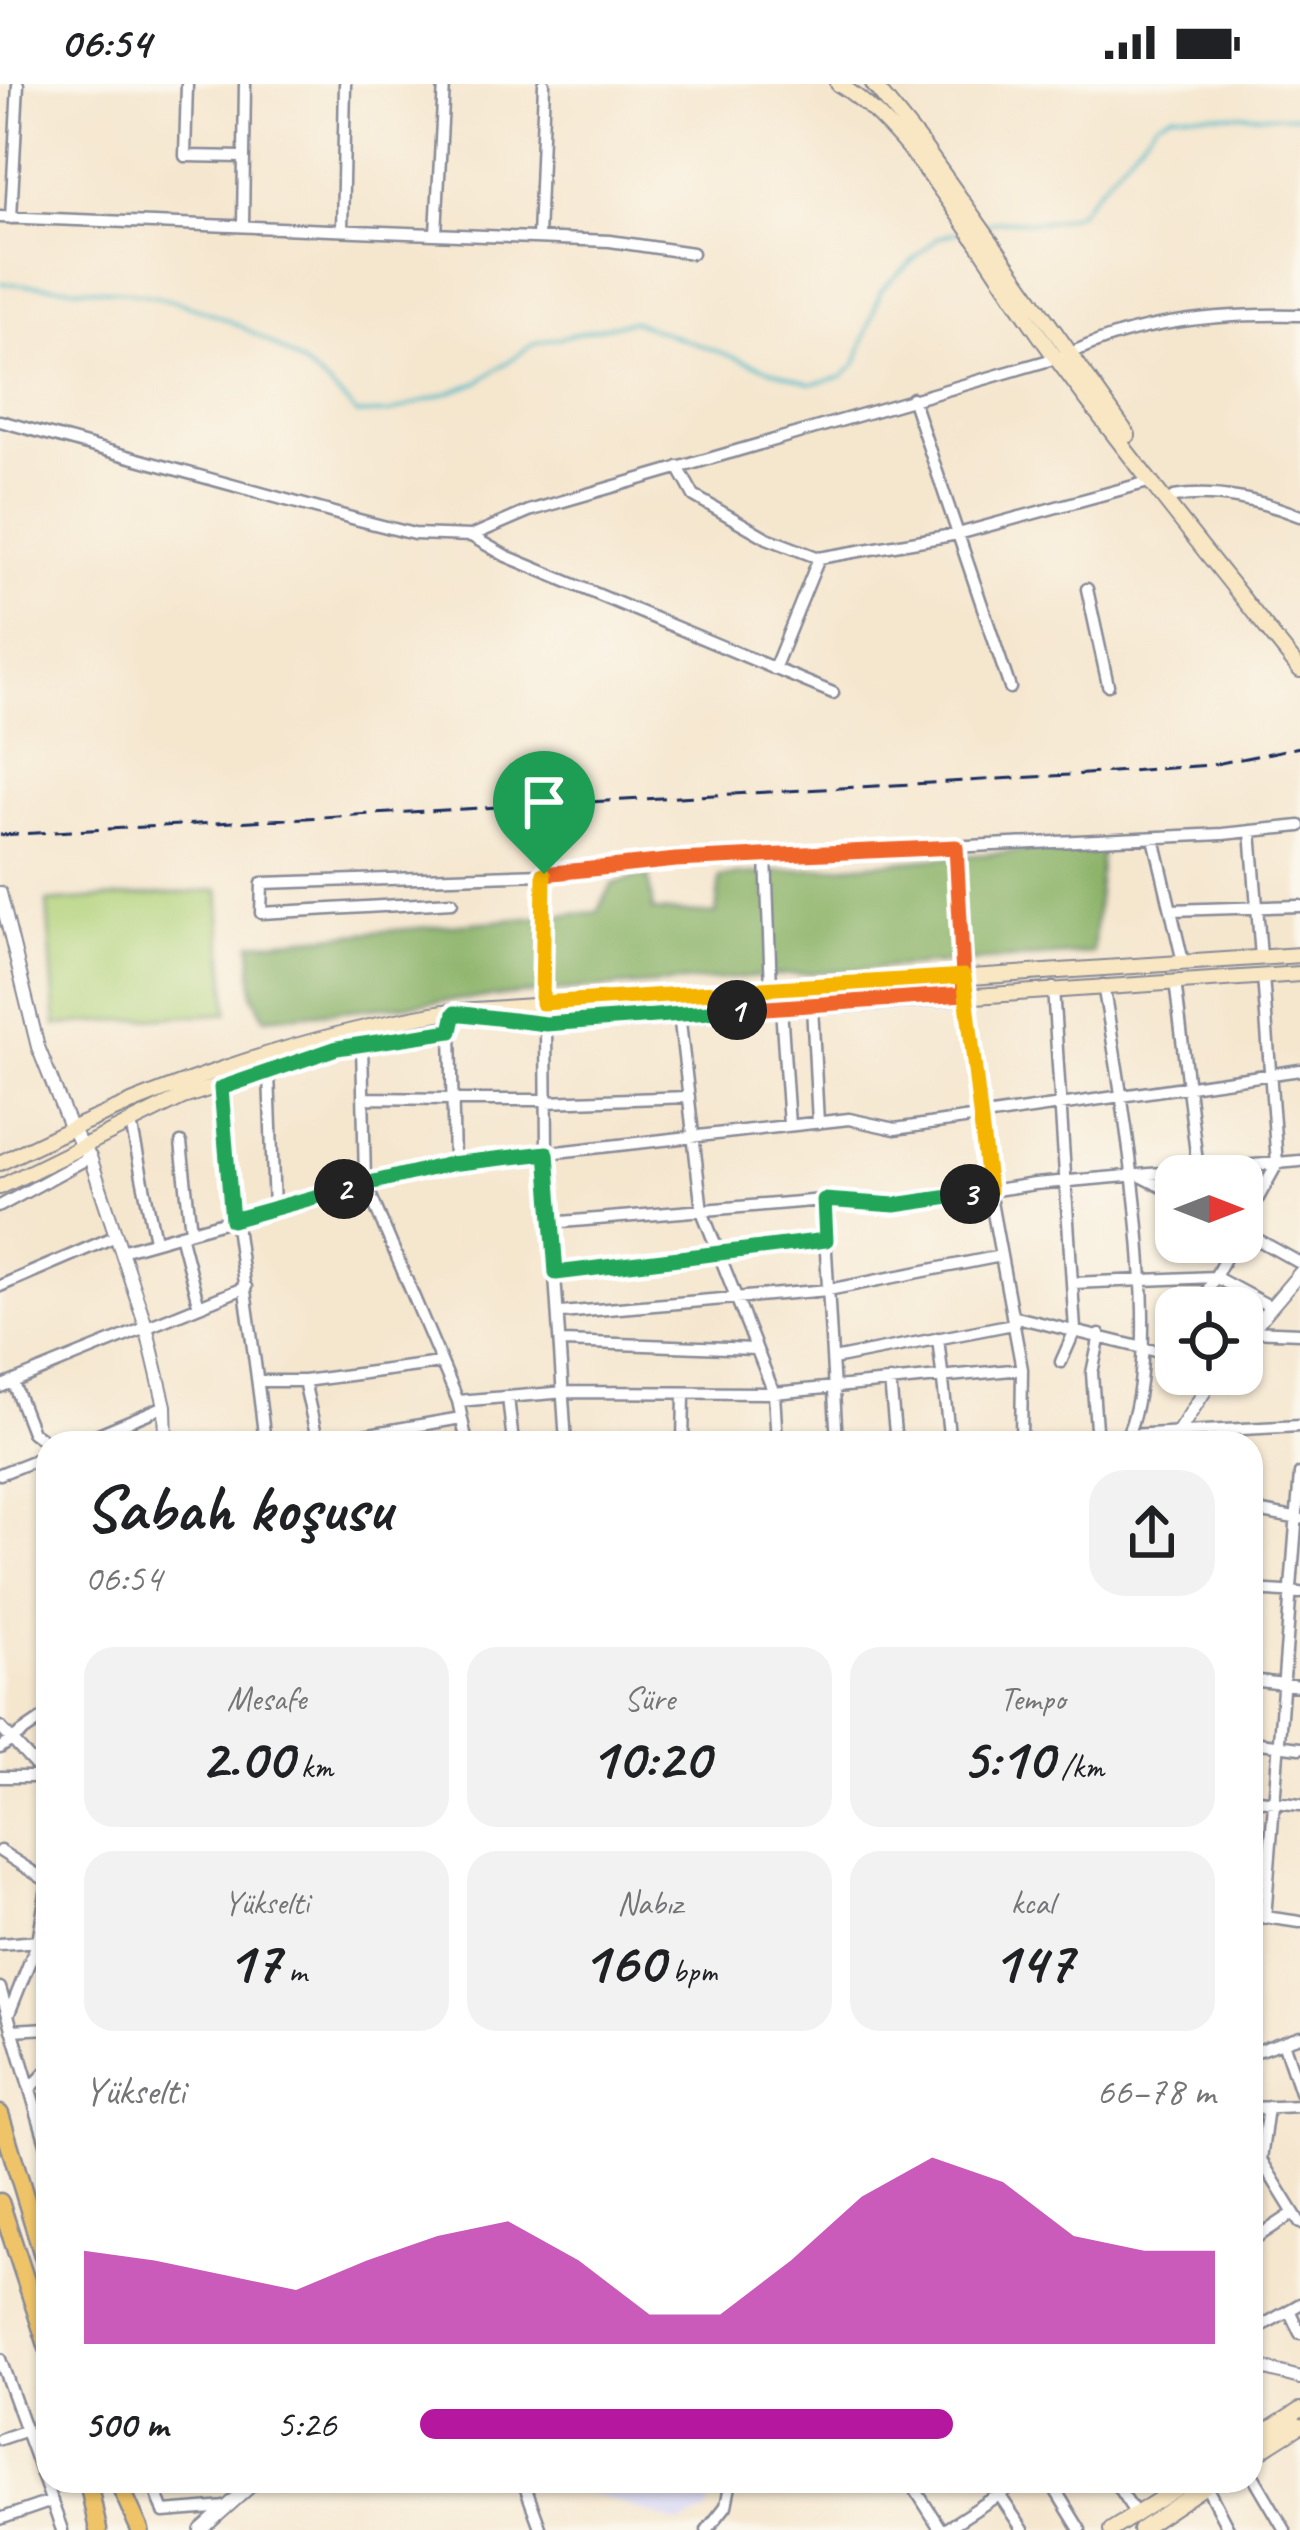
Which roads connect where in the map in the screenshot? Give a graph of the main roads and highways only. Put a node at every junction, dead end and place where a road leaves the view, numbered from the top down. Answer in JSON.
{"nodes":[{"id":1,"x":838,"y":84,"type":"edge"},
{"id":2,"x":877,"y":86,"type":"edge"},
{"id":3,"x":952,"y":200,"type":"junction"},
{"id":4,"x":1060,"y":355,"type":"junction"},
{"id":5,"x":1300,"y":658,"type":"edge"},
{"id":6,"x":1300,"y":670,"type":"edge"},
{"id":7,"x":1300,"y":955,"type":"edge"},
{"id":8,"x":1300,"y":974,"type":"edge"},
{"id":9,"x":0,"y":1163,"type":"edge"},
{"id":10,"x":0,"y":1187,"type":"edge"},
{"id":11,"x":0,"y":2114,"type":"edge"},
{"id":12,"x":0,"y":2202,"type":"edge"},
{"id":13,"x":36,"y":2232,"type":"edge"},
{"id":14,"x":36,"y":2312,"type":"edge"},
{"id":15,"x":1300,"y":2410,"type":"edge"},
{"id":16,"x":1300,"y":2426,"type":"edge"},
{"id":17,"x":1263,"y":2433,"type":"edge"},
{"id":18,"x":1263,"y":2449,"type":"edge"},
{"id":19,"x":90,"y":2493,"type":"edge"},
{"id":20,"x":123,"y":2493,"type":"edge"},
{"id":21,"x":1169,"y":2493,"type":"edge"},
{"id":22,"x":1195,"y":2493,"type":"edge"},
{"id":23,"x":98,"y":2530,"type":"edge"},
{"id":24,"x":140,"y":2530,"type":"edge"},
{"id":25,"x":1111,"y":2530,"type":"edge"},
{"id":26,"x":1140,"y":2530,"type":"edge"}],
"edges":[{"from":1,"to":3,"type":"main road"},
{"from":2,"to":3,"type":"main road"},
{"from":3,"to":4,"type":"main road"},
{"from":4,"to":5,"type":"main road"},
{"from":4,"to":6,"type":"main road"},
{"from":7,"to":9,"type":"main road"},
{"from":8,"to":10,"type":"main road"},
{"from":11,"to":13,"type":"highway"},
{"from":12,"to":14,"type":"highway"},
{"from":15,"to":17,"type":"main road"},
{"from":16,"to":18,"type":"main road"},
{"from":19,"to":23,"type":"highway"},
{"from":20,"to":24,"type":"highway"},
{"from":21,"to":25,"type":"main road"},
{"from":22,"to":26,"type":"main road"}]}
